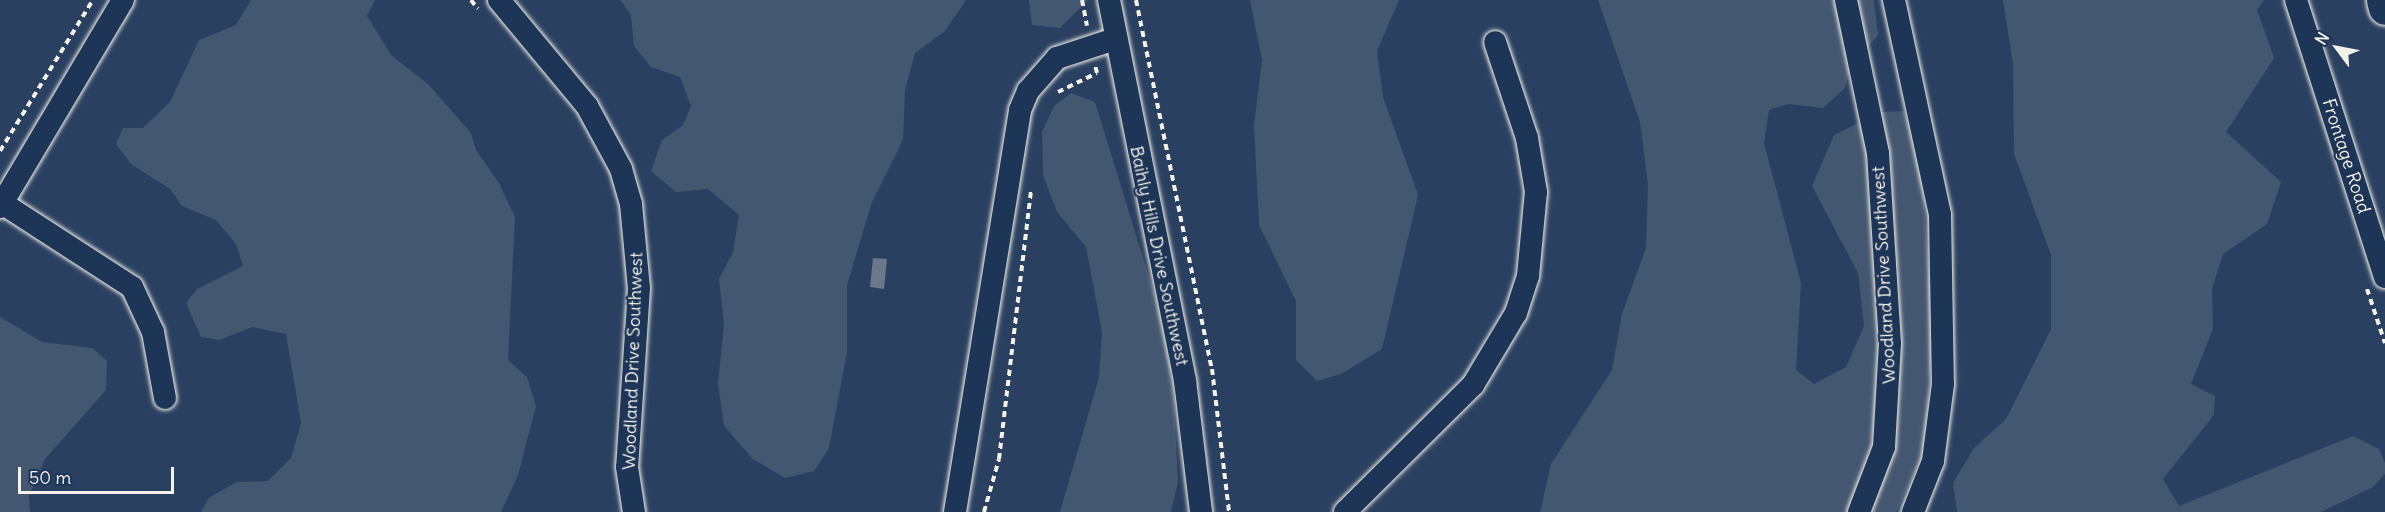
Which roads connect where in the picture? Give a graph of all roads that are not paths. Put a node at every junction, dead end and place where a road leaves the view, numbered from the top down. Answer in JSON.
{"nodes":[{"id":1,"x":123,"y":0,"type":"edge"},
{"id":2,"x":1109,"y":0,"type":"edge"},
{"id":3,"x":1846,"y":0,"type":"edge"},
{"id":4,"x":1894,"y":0,"type":"edge"},
{"id":5,"x":2296,"y":0,"type":"edge"},
{"id":6,"x":2383,"y":0,"type":"edge"},
{"id":7,"x":2385,"y":8,"type":"edge"},
{"id":8,"x":492,"y":9,"type":"edge"},
{"id":9,"x":1115,"y":39,"type":"junction"},
{"id":10,"x":1495,"y":42,"type":"dead end"},
{"id":11,"x":1,"y":205,"type":"edge"},
{"id":12,"x":2385,"y":277,"type":"edge"},
{"id":13,"x":165,"y":398,"type":"dead end"},
{"id":14,"x":634,"y":512,"type":"edge"},
{"id":15,"x":955,"y":512,"type":"edge"},
{"id":16,"x":1201,"y":512,"type":"edge"},
{"id":17,"x":1345,"y":512,"type":"edge"},
{"id":18,"x":1859,"y":512,"type":"edge"},
{"id":19,"x":1913,"y":512,"type":"edge"}],
"edges":[{"from":1,"to":11,"type":"street"},
{"from":2,"to":9,"type":"street","name":"Baihly Hills Drive Southwest"},
{"from":3,"to":18,"type":"street","name":"Woodland Drive Southwest"},
{"from":4,"to":19,"type":"street"},
{"from":5,"to":12,"type":"street","name":"Frontage Road"},
{"from":6,"to":7,"type":"main road"},
{"from":8,"to":14,"type":"street","name":"Woodland Drive Southwest"},
{"from":9,"to":15,"type":"street"},
{"from":9,"to":16,"type":"street","name":"Baihly Hills Drive Southwest"},
{"from":10,"to":17,"type":"street"},
{"from":11,"to":13,"type":"street"}]}
